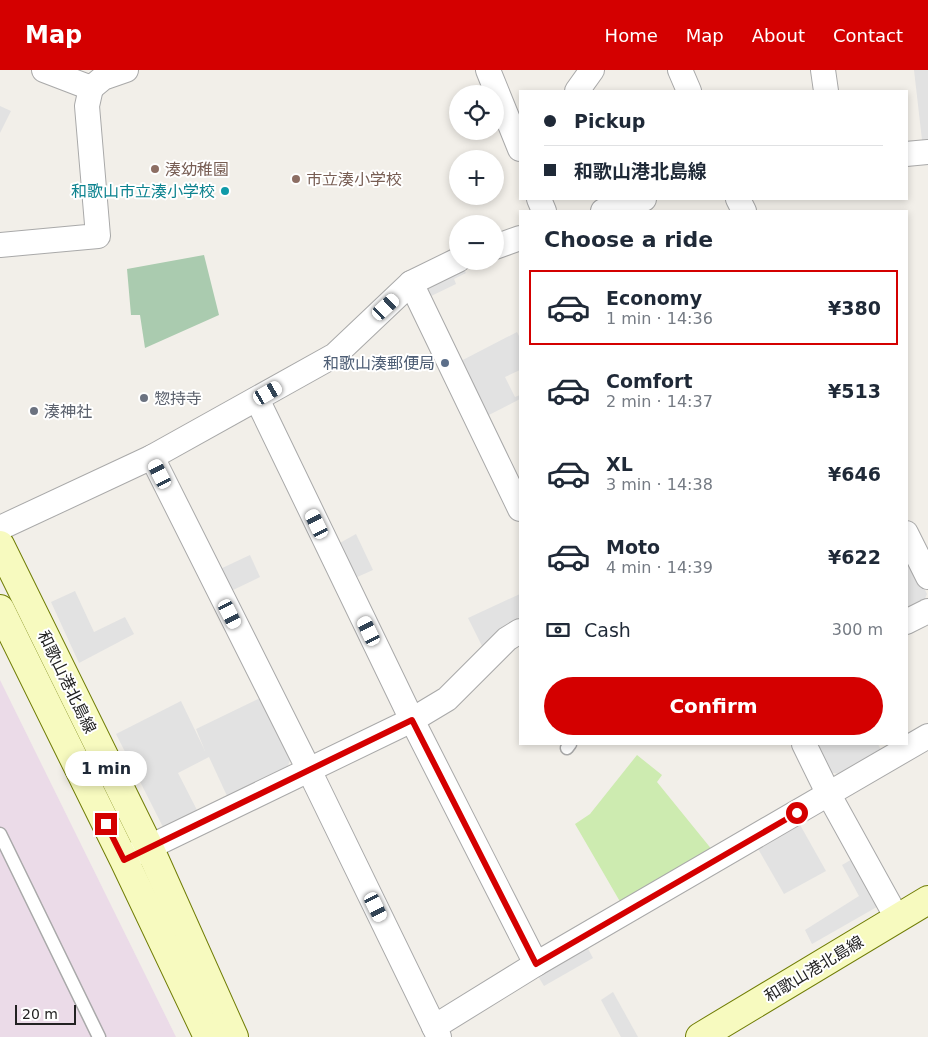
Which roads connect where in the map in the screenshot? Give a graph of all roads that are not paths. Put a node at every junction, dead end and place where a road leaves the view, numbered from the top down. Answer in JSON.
{"nodes":[{"id":1,"x":44,"y":70,"type":"edge"},
{"id":2,"x":126,"y":70,"type":"edge"},
{"id":3,"x":488,"y":70,"type":"edge"},
{"id":4,"x":592,"y":70,"type":"edge"},
{"id":5,"x":680,"y":70,"type":"edge"},
{"id":6,"x":823,"y":70,"type":"edge"},
{"id":7,"x":91,"y":88,"type":"junction"},
{"id":8,"x":578,"y":90,"type":"edge"},
{"id":9,"x":689,"y":90,"type":"edge"},
{"id":10,"x":826,"y":90,"type":"edge"},
{"id":11,"x":519,"y":147,"type":"edge"},
{"id":12,"x":928,"y":152,"type":"edge"},
{"id":13,"x":908,"y":154,"type":"edge"},
{"id":14,"x":641,"y":200,"type":"edge"},
{"id":15,"x":606,"y":210,"type":"edge"},
{"id":16,"x":519,"y":238,"type":"edge"},
{"id":17,"x":504,"y":244,"type":"edge"},
{"id":18,"x":0,"y":245,"type":"edge"},
{"id":19,"x":449,"y":264,"type":"edge"},
{"id":20,"x":411,"y":283,"type":"junction"},
{"id":21,"x":257,"y":399,"type":"junction"},
{"id":22,"x":152,"y":457,"type":"junction"},
{"id":23,"x":519,"y":507,"type":"edge"},
{"id":24,"x":0,"y":528,"type":"edge"},
{"id":25,"x":908,"y":537,"type":"edge"},
{"id":26,"x":0,"y":545,"type":"edge"},
{"id":27,"x":928,"y":577,"type":"edge"},
{"id":28,"x":0,"y":609,"type":"edge"},
{"id":29,"x":928,"y":611,"type":"edge"},
{"id":30,"x":908,"y":621,"type":"edge"},
{"id":31,"x":516,"y":640,"type":"edge"},
{"id":32,"x":412,"y":720,"type":"junction"},
{"id":33,"x":928,"y":736,"type":"edge"},
{"id":34,"x":804,"y":745,"type":"edge"},
{"id":35,"x":309,"y":770,"type":"junction"},
{"id":36,"x":829,"y":794,"type":"junction"},
{"id":37,"x":0,"y":834,"type":"edge"},
{"id":38,"x":149,"y":847,"type":"junction"},
{"id":39,"x":124,"y":860,"type":"junction"},
{"id":40,"x":928,"y":900,"type":"edge"},
{"id":41,"x":897,"y":918,"type":"junction"},
{"id":42,"x":536,"y":964,"type":"junction"},
{"id":43,"x":437,"y":1032,"type":"edge"},
{"id":44,"x":100,"y":1037,"type":"edge"},
{"id":45,"x":208,"y":1037,"type":"edge"},
{"id":46,"x":234,"y":1037,"type":"edge"},
{"id":47,"x":700,"y":1037,"type":"edge"}],
"edges":[{"from":1,"to":7,"type":"street"},
{"from":2,"to":7,"type":"street"},
{"from":3,"to":11,"type":"street"},
{"from":4,"to":8,"type":"street"},
{"from":5,"to":9,"type":"street"},
{"from":6,"to":10,"type":"street"},
{"from":7,"to":18,"type":"street"},
{"from":12,"to":13,"type":"street"},
{"from":14,"to":15,"type":"street"},
{"from":16,"to":17,"type":"street"},
{"from":19,"to":20,"type":"street"},
{"from":20,"to":21,"type":"street"},
{"from":20,"to":23,"type":"street"},
{"from":21,"to":22,"type":"street"},
{"from":21,"to":32,"type":"street"},
{"from":22,"to":24,"type":"street"},
{"from":22,"to":35,"type":"street"},
{"from":25,"to":27,"type":"street"},
{"from":26,"to":38,"type":"main road","name":"和歌山港北島線"},
{"from":28,"to":39,"type":"main road","name":"和歌山港北島線"},
{"from":29,"to":30,"type":"street"},
{"from":31,"to":32,"type":"street"},
{"from":32,"to":35,"type":"street"},
{"from":32,"to":42,"type":"street"},
{"from":33,"to":36,"type":"street"},
{"from":34,"to":36,"type":"street"},
{"from":35,"to":38,"type":"street"},
{"from":35,"to":43,"type":"street"},
{"from":36,"to":41,"type":"street"},
{"from":36,"to":42,"type":"street"},
{"from":37,"to":44,"type":"lane"},
{"from":38,"to":39,"type":"street"},
{"from":38,"to":46,"type":"main road","name":"和歌山港北島線"},
{"from":39,"to":45,"type":"main road","name":"和歌山港北島線"},
{"from":40,"to":41,"type":"main road","name":"和歌山港北島線"},
{"from":41,"to":47,"type":"main road","name":"和歌山港北島線"},
{"from":42,"to":43,"type":"street"}]}
